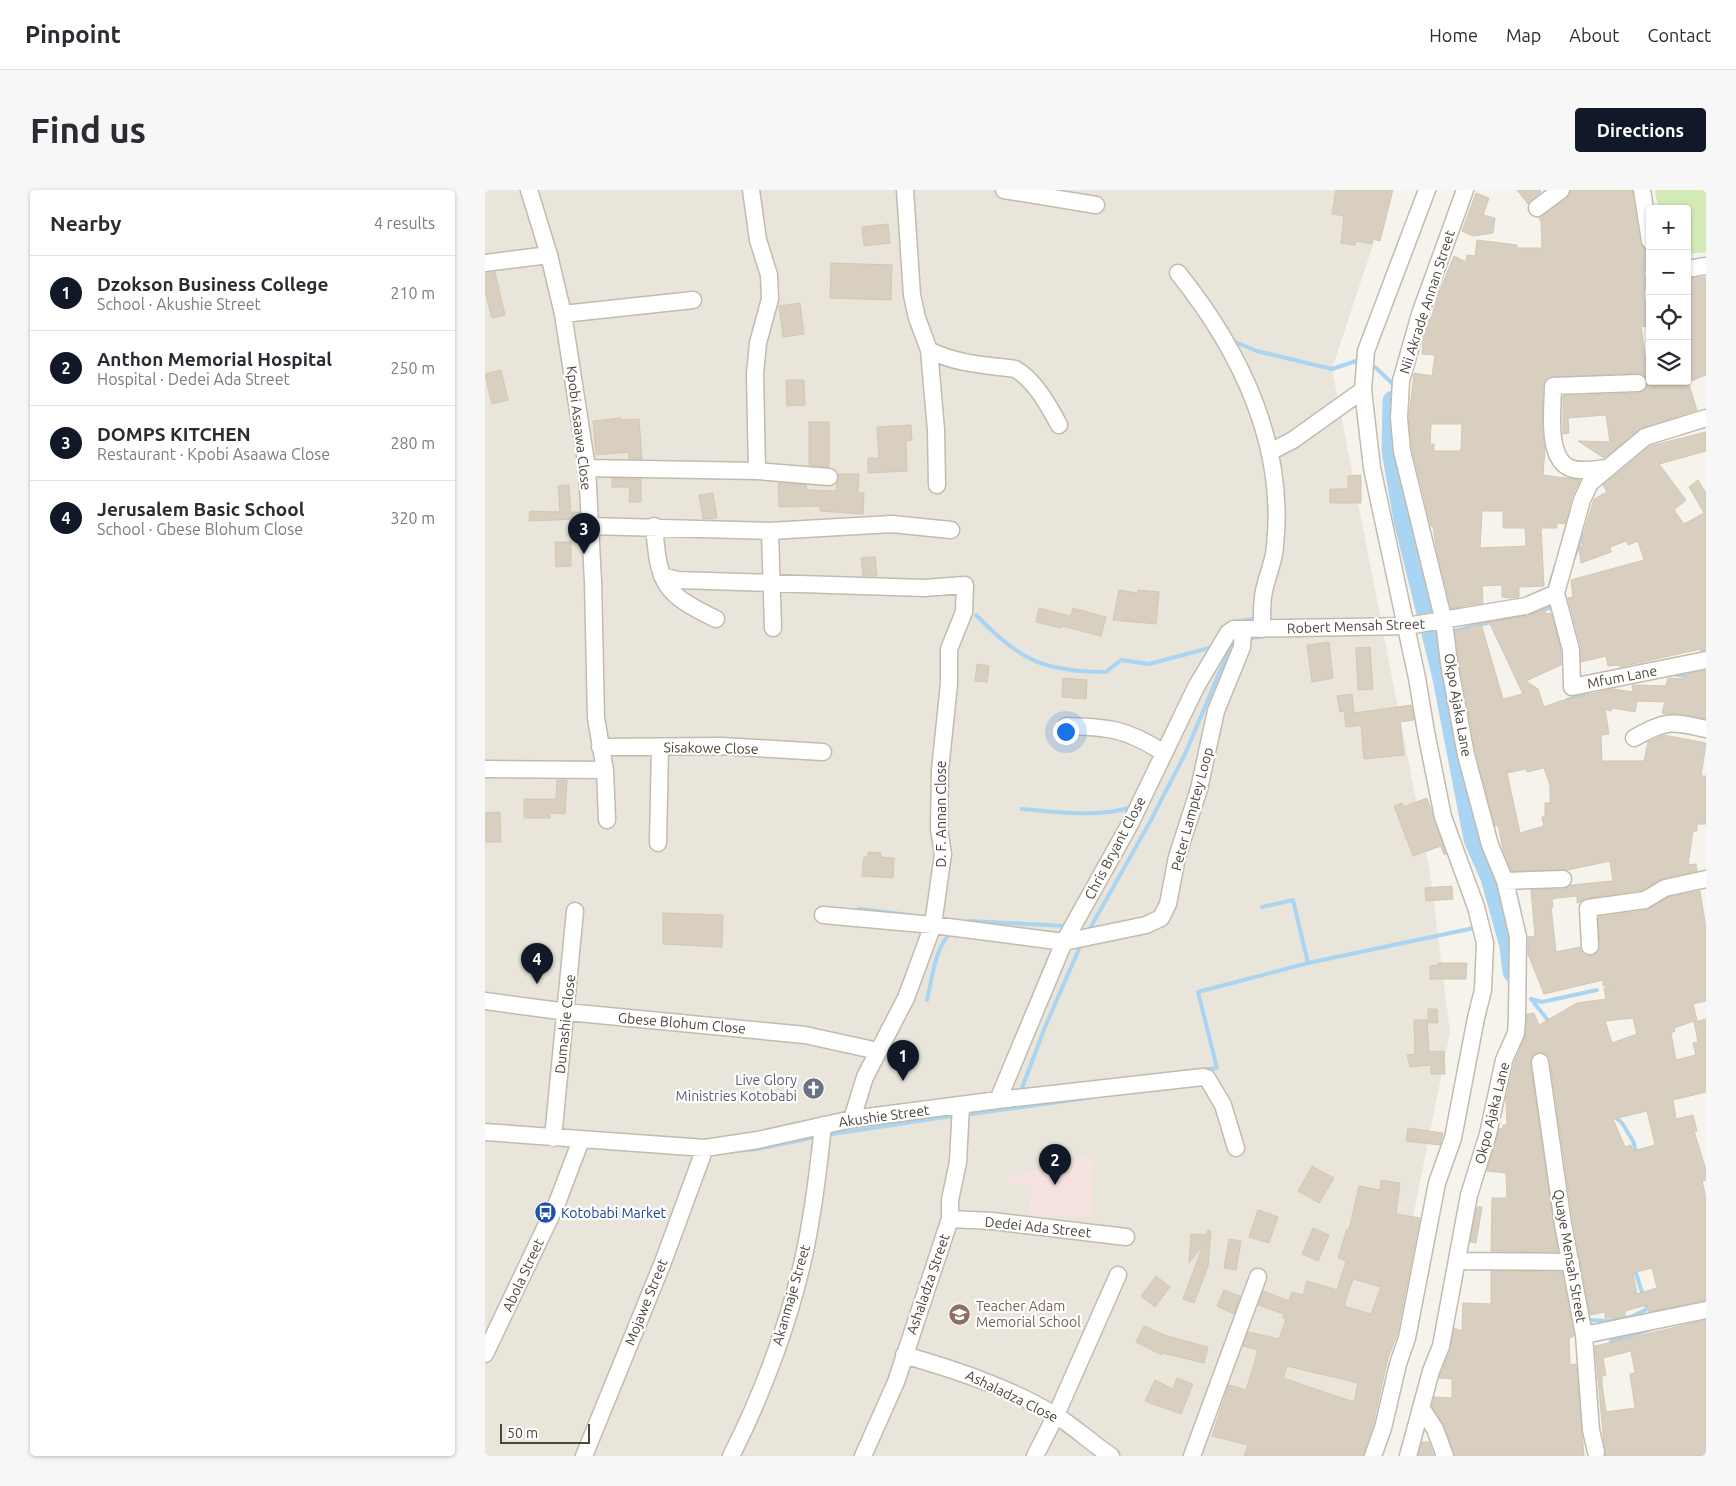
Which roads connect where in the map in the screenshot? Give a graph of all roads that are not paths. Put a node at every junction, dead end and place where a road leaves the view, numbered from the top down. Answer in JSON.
{"nodes":[{"id":1,"x":529,"y":190,"type":"edge"},
{"id":2,"x":751,"y":190,"type":"edge"},
{"id":3,"x":905,"y":190,"type":"edge"},
{"id":4,"x":1004,"y":190,"type":"edge"},
{"id":5,"x":1427,"y":190,"type":"edge"},
{"id":6,"x":1465,"y":190,"type":"edge"},
{"id":7,"x":1561,"y":190,"type":"edge"},
{"id":8,"x":1642,"y":190,"type":"edge"},
{"id":9,"x":1096,"y":205,"type":"dead end"},
{"id":10,"x":1537,"y":208,"type":"dead end"},
{"id":11,"x":1646,"y":216,"type":"edge"},
{"id":12,"x":549,"y":255,"type":"junction"},
{"id":13,"x":485,"y":263,"type":"edge"},
{"id":14,"x":1706,"y":266,"type":"edge"},
{"id":15,"x":1691,"y":268,"type":"edge"},
{"id":16,"x":1178,"y":273,"type":"dead end"},
{"id":17,"x":693,"y":300,"type":"dead end"},
{"id":18,"x":563,"y":314,"type":"junction"},
{"id":19,"x":929,"y":350,"type":"junction"},
{"id":20,"x":1639,"y":382,"type":"dead end"},
{"id":21,"x":1363,"y":390,"type":"junction"},
{"id":22,"x":1706,"y":418,"type":"edge"},
{"id":23,"x":1059,"y":425,"type":"dead end"},
{"id":24,"x":1270,"y":452,"type":"junction"},
{"id":25,"x":587,"y":468,"type":"junction"},
{"id":26,"x":1607,"y":468,"type":"junction"},
{"id":27,"x":757,"y":470,"type":"junction"},
{"id":28,"x":829,"y":477,"type":"dead end"},
{"id":29,"x":937,"y":485,"type":"dead end"},
{"id":30,"x":589,"y":526,"type":"junction"},
{"id":31,"x":654,"y":526,"type":"junction"},
{"id":32,"x":951,"y":530,"type":"dead end"},
{"id":33,"x":770,"y":531,"type":"junction"},
{"id":34,"x":662,"y":576,"type":"junction"},
{"id":35,"x":771,"y":582,"type":"junction"},
{"id":36,"x":1556,"y":593,"type":"junction"},
{"id":37,"x":716,"y":619,"type":"dead end"},
{"id":38,"x":1444,"y":622,"type":"junction"},
{"id":39,"x":1407,"y":626,"type":"junction"},
{"id":40,"x":773,"y":628,"type":"dead end"},
{"id":41,"x":1261,"y":629,"type":"junction"},
{"id":42,"x":1243,"y":630,"type":"junction"},
{"id":43,"x":1706,"y":660,"type":"edge"},
{"id":44,"x":1066,"y":726,"type":"dead end"},
{"id":45,"x":1706,"y":729,"type":"edge"},
{"id":46,"x":1635,"y":738,"type":"dead end"},
{"id":47,"x":600,"y":747,"type":"junction"},
{"id":48,"x":660,"y":748,"type":"junction"},
{"id":49,"x":823,"y":752,"type":"dead end"},
{"id":50,"x":1164,"y":753,"type":"junction"},
{"id":51,"x":485,"y":769,"type":"edge"},
{"id":52,"x":605,"y":770,"type":"junction"},
{"id":53,"x":607,"y":820,"type":"dead end"},
{"id":54,"x":658,"y":843,"type":"dead end"},
{"id":55,"x":1563,"y":879,"type":"dead end"},
{"id":56,"x":1706,"y":879,"type":"edge"},
{"id":57,"x":1505,"y":881,"type":"junction"},
{"id":58,"x":575,"y":911,"type":"dead end"},
{"id":59,"x":823,"y":915,"type":"dead end"},
{"id":60,"x":933,"y":925,"type":"junction"},
{"id":61,"x":1064,"y":942,"type":"junction"},
{"id":62,"x":1590,"y":946,"type":"dead end"},
{"id":63,"x":485,"y":1001,"type":"edge"},
{"id":64,"x":567,"y":1012,"type":"junction"},
{"id":65,"x":878,"y":1051,"type":"junction"},
{"id":66,"x":1540,"y":1062,"type":"dead end"},
{"id":67,"x":998,"y":1100,"type":"junction"},
{"id":68,"x":961,"y":1105,"type":"junction"},
{"id":69,"x":852,"y":1119,"type":"junction"},
{"id":70,"x":823,"y":1125,"type":"junction"},
{"id":71,"x":485,"y":1132,"type":"edge"},
{"id":72,"x":553,"y":1138,"type":"junction"},
{"id":73,"x":581,"y":1140,"type":"junction"},
{"id":74,"x":705,"y":1148,"type":"junction"},
{"id":75,"x":1236,"y":1148,"type":"dead end"},
{"id":76,"x":949,"y":1219,"type":"junction"},
{"id":77,"x":1126,"y":1237,"type":"dead end"},
{"id":78,"x":1457,"y":1261,"type":"junction"},
{"id":79,"x":1571,"y":1262,"type":"junction"},
{"id":80,"x":1118,"y":1274,"type":"dead end"},
{"id":81,"x":1258,"y":1277,"type":"dead end"},
{"id":82,"x":1706,"y":1310,"type":"edge"},
{"id":83,"x":1584,"y":1335,"type":"junction"},
{"id":84,"x":485,"y":1354,"type":"edge"},
{"id":85,"x":904,"y":1355,"type":"junction"},
{"id":86,"x":1422,"y":1409,"type":"junction"},
{"id":87,"x":1056,"y":1415,"type":"junction"},
{"id":88,"x":1596,"y":1454,"type":"edge"},
{"id":89,"x":584,"y":1456,"type":"edge"},
{"id":90,"x":731,"y":1456,"type":"edge"},
{"id":91,"x":863,"y":1456,"type":"edge"},
{"id":92,"x":1035,"y":1456,"type":"edge"},
{"id":93,"x":1111,"y":1456,"type":"edge"},
{"id":94,"x":1192,"y":1456,"type":"edge"},
{"id":95,"x":1373,"y":1456,"type":"edge"},
{"id":96,"x":1408,"y":1456,"type":"edge"},
{"id":97,"x":1445,"y":1456,"type":"edge"}],
"edges":[{"from":1,"to":12,"type":"street","name":"Kpobi Asaawa Close"},
{"from":2,"to":27,"type":"street"},
{"from":3,"to":19,"type":"street"},
{"from":4,"to":9,"type":"street"},
{"from":5,"to":21,"type":"street"},
{"from":6,"to":38,"type":"street","name":"Nii Akrade Annan Street"},
{"from":7,"to":10,"type":"street"},
{"from":8,"to":11,"type":"street"},
{"from":12,"to":13,"type":"street"},
{"from":12,"to":18,"type":"street","name":"Kpobi Asaawa Close"},
{"from":14,"to":15,"type":"street"},
{"from":16,"to":24,"type":"street"},
{"from":17,"to":18,"type":"street"},
{"from":18,"to":25,"type":"street","name":"Kpobi Asaawa Close"},
{"from":19,"to":23,"type":"street"},
{"from":19,"to":29,"type":"street"},
{"from":20,"to":26,"type":"street"},
{"from":21,"to":24,"type":"street"},
{"from":21,"to":39,"type":"street"},
{"from":22,"to":26,"type":"street"},
{"from":24,"to":41,"type":"street"},
{"from":25,"to":27,"type":"street"},
{"from":25,"to":30,"type":"street","name":"Kpobi Asaawa Close"},
{"from":26,"to":36,"type":"street"},
{"from":27,"to":28,"type":"street"},
{"from":30,"to":31,"type":"street"},
{"from":30,"to":47,"type":"street","name":"Kpobi Asaawa Close"},
{"from":31,"to":33,"type":"street"},
{"from":31,"to":34,"type":"street"},
{"from":32,"to":33,"type":"street"},
{"from":33,"to":35,"type":"street"},
{"from":34,"to":35,"type":"street"},
{"from":34,"to":37,"type":"street"},
{"from":35,"to":40,"type":"street"},
{"from":35,"to":60,"type":"street","name":"D. F. Annan Close"},
{"from":36,"to":38,"type":"street","name":"Robert Mensah Street"},
{"from":36,"to":43,"type":"street","name":"Mfum Lane"},
{"from":38,"to":39,"type":"street","name":"Robert Mensah Street"},
{"from":38,"to":57,"type":"street","name":"Okpo Ajaka Lane"},
{"from":39,"to":41,"type":"street","name":"Robert Mensah Street"},
{"from":39,"to":95,"type":"street"},
{"from":41,"to":42,"type":"street","name":"Chris Bryant Close"},
{"from":42,"to":50,"type":"street","name":"Chris Bryant Close"},
{"from":42,"to":61,"type":"street","name":"Peter Lamptey Loop"},
{"from":44,"to":50,"type":"street"},
{"from":45,"to":46,"type":"street"},
{"from":47,"to":48,"type":"street","name":"Sisakowe Close"},
{"from":47,"to":52,"type":"street","name":"Kpobi Asaawa Close"},
{"from":48,"to":49,"type":"street","name":"Sisakowe Close"},
{"from":48,"to":54,"type":"street"},
{"from":50,"to":61,"type":"street","name":"Chris Bryant Close"},
{"from":51,"to":52,"type":"street"},
{"from":52,"to":53,"type":"street","name":"Kpobi Asaawa Close"},
{"from":55,"to":57,"type":"street"},
{"from":56,"to":62,"type":"street"},
{"from":57,"to":78,"type":"street","name":"Okpo Ajaka Lane"},
{"from":58,"to":64,"type":"street","name":"Dumashie Close"},
{"from":59,"to":60,"type":"street","name":"Peter Lamptey Loop"},
{"from":60,"to":61,"type":"street","name":"Peter Lamptey Loop"},
{"from":60,"to":65,"type":"street","name":"D. F. Annan Close"},
{"from":61,"to":67,"type":"street","name":"Chris Bryant Close"},
{"from":63,"to":64,"type":"street","name":"Gbese Blohum Close"},
{"from":64,"to":65,"type":"street","name":"Gbese Blohum Close"},
{"from":64,"to":72,"type":"street","name":"Dumashie Close"},
{"from":65,"to":69,"type":"street","name":"D. F. Annan Close"},
{"from":66,"to":79,"type":"street","name":"Quaye Mensah Street"},
{"from":67,"to":68,"type":"street","name":"Akushie Street"},
{"from":67,"to":75,"type":"street","name":"Akushie Street"},
{"from":68,"to":69,"type":"street","name":"Akushie Street"},
{"from":68,"to":76,"type":"street","name":"Ashaladza Street"},
{"from":69,"to":70,"type":"street","name":"Akushie Street"},
{"from":70,"to":74,"type":"street","name":"Akushie Street"},
{"from":70,"to":90,"type":"street","name":"Akanmaje Street"},
{"from":71,"to":72,"type":"street","name":"Akushie Street"},
{"from":72,"to":73,"type":"street","name":"Akushie Street"},
{"from":73,"to":74,"type":"street","name":"Akushie Street"},
{"from":73,"to":84,"type":"street","name":"Abola Street"},
{"from":74,"to":89,"type":"street","name":"Mojawe Street"},
{"from":76,"to":77,"type":"street","name":"Dedei Ada Street"},
{"from":76,"to":85,"type":"street","name":"Ashaladza Street"},
{"from":78,"to":79,"type":"street"},
{"from":78,"to":86,"type":"street","name":"Okpo Ajaka Lane"},
{"from":79,"to":83,"type":"street","name":"Quaye Mensah Street"},
{"from":80,"to":87,"type":"street"},
{"from":81,"to":94,"type":"street"},
{"from":82,"to":83,"type":"street"},
{"from":83,"to":88,"type":"street","name":"Quaye Mensah Street"},
{"from":85,"to":87,"type":"street","name":"Ashaladza Close"},
{"from":85,"to":91,"type":"street","name":"Ashaladza Street"},
{"from":86,"to":96,"type":"street","name":"Okpo Ajaka Lane"},
{"from":86,"to":97,"type":"street"},
{"from":87,"to":92,"type":"street"},
{"from":87,"to":93,"type":"street","name":"Ashaladza Close"}]}
